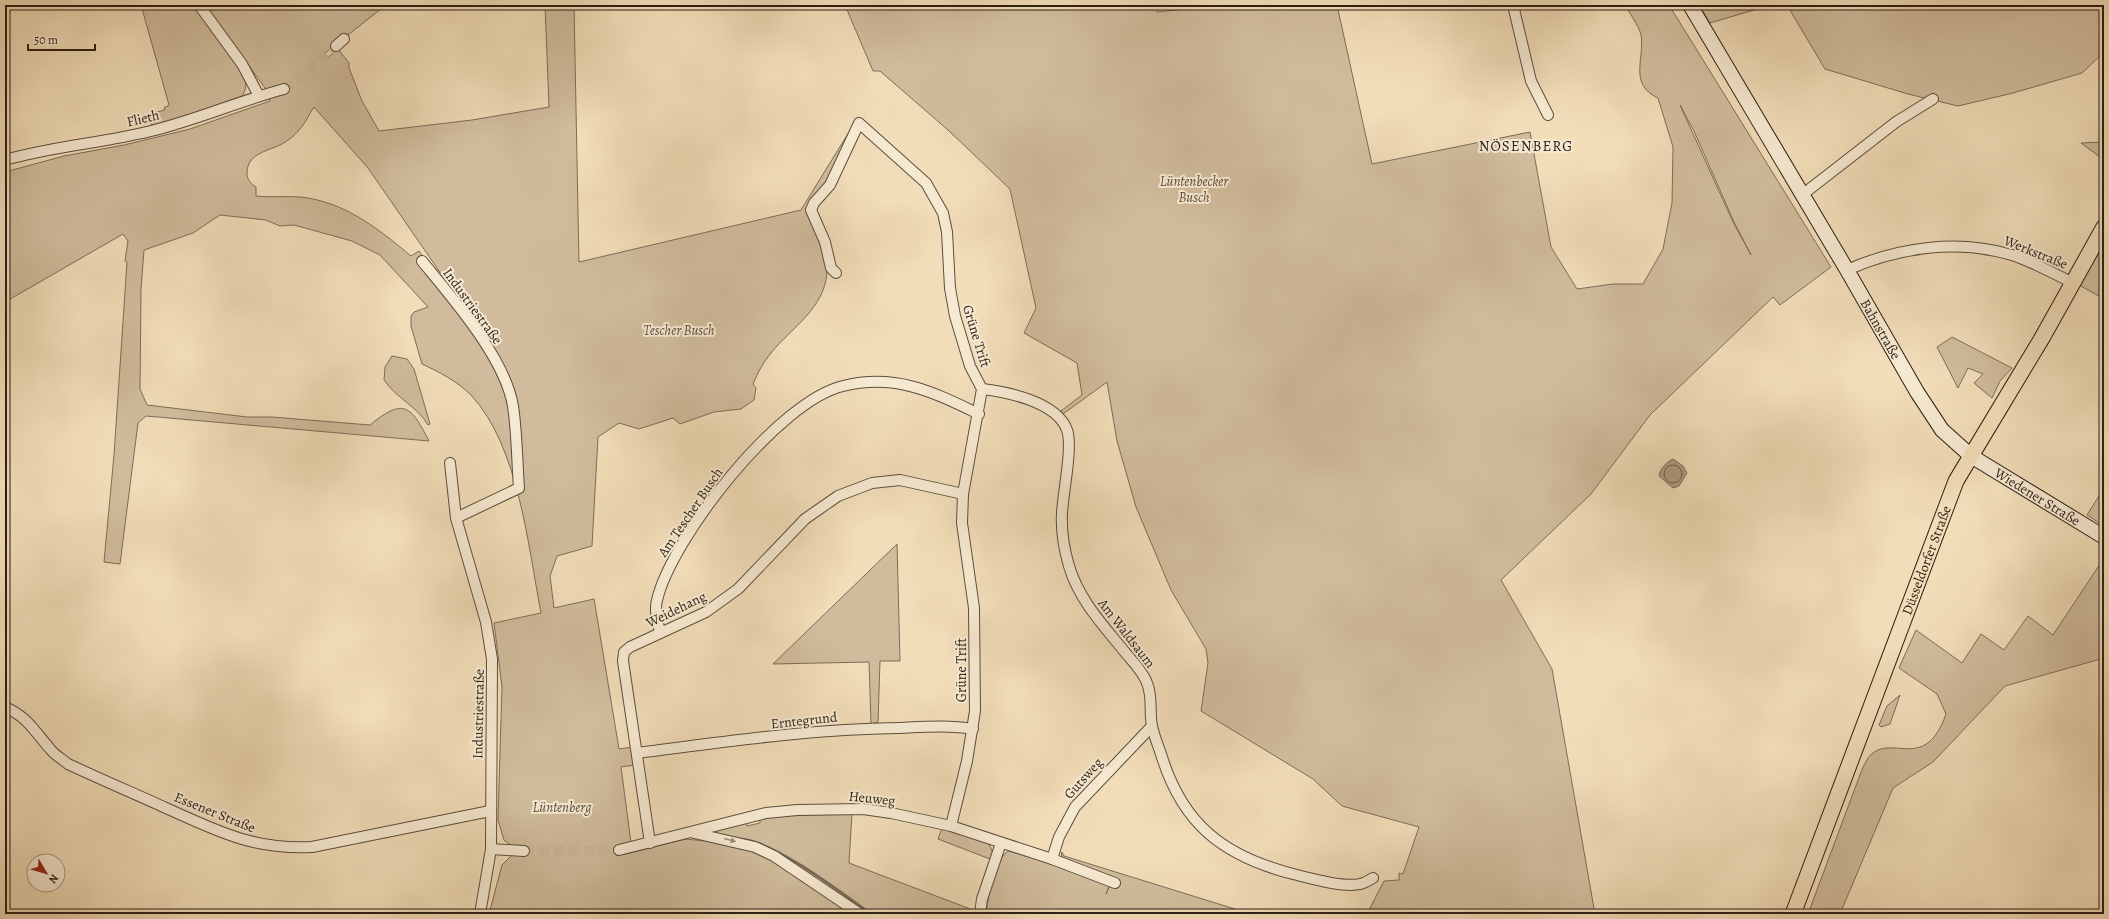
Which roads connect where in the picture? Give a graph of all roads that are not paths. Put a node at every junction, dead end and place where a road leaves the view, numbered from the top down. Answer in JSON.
{"nodes":[{"id":1,"x":199,"y":5,"type":"edge"},
{"id":2,"x":1513,"y":5,"type":"edge"},
{"id":3,"x":1690,"y":5,"type":"edge"},
{"id":4,"x":344,"y":39,"type":"dead end"},
{"id":5,"x":336,"y":46,"type":"tunnel mouth"},
{"id":6,"x":284,"y":89,"type":"tunnel mouth"},
{"id":7,"x":259,"y":96,"type":"junction"},
{"id":8,"x":1933,"y":99,"type":"dead end"},
{"id":9,"x":1548,"y":115,"type":"dead end"},
{"id":10,"x":5,"y":160,"type":"edge"},
{"id":11,"x":1802,"y":195,"type":"junction"},
{"id":12,"x":2104,"y":227,"type":"edge"},
{"id":13,"x":422,"y":262,"type":"dead end"},
{"id":14,"x":1847,"y":270,"type":"junction"},
{"id":15,"x":836,"y":273,"type":"dead end"},
{"id":16,"x":2073,"y":283,"type":"junction"},
{"id":17,"x":982,"y":389,"type":"junction"},
{"id":18,"x":979,"y":414,"type":"junction"},
{"id":19,"x":1970,"y":456,"type":"junction"},
{"id":20,"x":450,"y":463,"type":"dead end"},
{"id":21,"x":963,"y":494,"type":"junction"},
{"id":22,"x":456,"y":518,"type":"junction"},
{"id":23,"x":2104,"y":537,"type":"edge"},
{"id":24,"x":660,"y":633,"type":"junction"},
{"id":25,"x":5,"y":707,"type":"edge"},
{"id":26,"x":1152,"y":726,"type":"junction"},
{"id":27,"x":974,"y":729,"type":"junction"},
{"id":28,"x":637,"y":752,"type":"junction"},
{"id":29,"x":490,"y":811,"type":"junction"},
{"id":30,"x":951,"y":826,"type":"junction"},
{"id":31,"x":692,"y":832,"type":"junction"},
{"id":32,"x":650,"y":843,"type":"junction"},
{"id":33,"x":1001,"y":843,"type":"junction"},
{"id":34,"x":491,"y":849,"type":"junction"},
{"id":35,"x":619,"y":850,"type":"tunnel mouth"},
{"id":36,"x":524,"y":851,"type":"tunnel mouth"},
{"id":37,"x":1052,"y":859,"type":"junction"},
{"id":38,"x":1373,"y":878,"type":"dead end"},
{"id":39,"x":1115,"y":883,"type":"dead end"},
{"id":40,"x":480,"y":914,"type":"edge"},
{"id":41,"x":860,"y":914,"type":"edge"},
{"id":42,"x":980,"y":914,"type":"edge"},
{"id":43,"x":1794,"y":914,"type":"edge"}],
"edges":[{"from":1,"to":7,"type":"street"},
{"from":2,"to":9,"type":"street"},
{"from":3,"to":11,"type":"main road","name":"Bahnstraße"},
{"from":4,"to":5,"type":"street"},
{"from":6,"to":7,"type":"street","name":"Flieth"},
{"from":7,"to":10,"type":"street","name":"Flieth"},
{"from":8,"to":11,"type":"street"},
{"from":11,"to":14,"type":"main road","name":"Bahnstraße"},
{"from":12,"to":16,"type":"main road","name":"Düsseldorfer Straße"},
{"from":13,"to":22,"type":"street","name":"Industriestraße"},
{"from":14,"to":16,"type":"street","name":"Werkstraße"},
{"from":14,"to":19,"type":"main road","name":"Bahnstraße"},
{"from":15,"to":17,"type":"street","name":"Grüne Trift"},
{"from":16,"to":19,"type":"main road","name":"Düsseldorfer Straße"},
{"from":17,"to":18,"type":"street","name":"Grüne Trift"},
{"from":17,"to":26,"type":"street","name":"Am Waldsaum"},
{"from":18,"to":21,"type":"street","name":"Grüne Trift"},
{"from":18,"to":24,"type":"street","name":"Am Tescher Busch"},
{"from":19,"to":23,"type":"main road","name":"Wiedener Straße"},
{"from":19,"to":43,"type":"main road","name":"Düsseldorfer Straße"},
{"from":20,"to":22,"type":"street","name":"Industriestraße"},
{"from":21,"to":24,"type":"street","name":"Weidehang"},
{"from":21,"to":27,"type":"street","name":"Grüne Trift"},
{"from":22,"to":29,"type":"street","name":"Industriestraße"},
{"from":24,"to":28,"type":"street","name":"Weidehang"},
{"from":25,"to":29,"type":"street","name":"Essener Straße"},
{"from":26,"to":37,"type":"street","name":"Gutsweg"},
{"from":26,"to":38,"type":"street","name":"Am Waldsaum"},
{"from":27,"to":28,"type":"street","name":"Erntegrund"},
{"from":27,"to":30,"type":"street","name":"Grüne Trift"},
{"from":28,"to":32,"type":"street","name":"Weidehang"},
{"from":29,"to":34,"type":"street","name":"Industriestraße"},
{"from":30,"to":31,"type":"street","name":"Heuweg"},
{"from":30,"to":33,"type":"street","name":"Heuweg"},
{"from":31,"to":32,"type":"street","name":"Heuweg"},
{"from":31,"to":41,"type":"street","one_way":true},
{"from":32,"to":35,"type":"street","name":"Heuweg"},
{"from":33,"to":37,"type":"street","name":"Heuweg"},
{"from":33,"to":42,"type":"street"},
{"from":34,"to":36,"type":"street"},
{"from":34,"to":40,"type":"street","name":"Industriestraße"},
{"from":37,"to":39,"type":"street","name":"Heuweg"}]}
